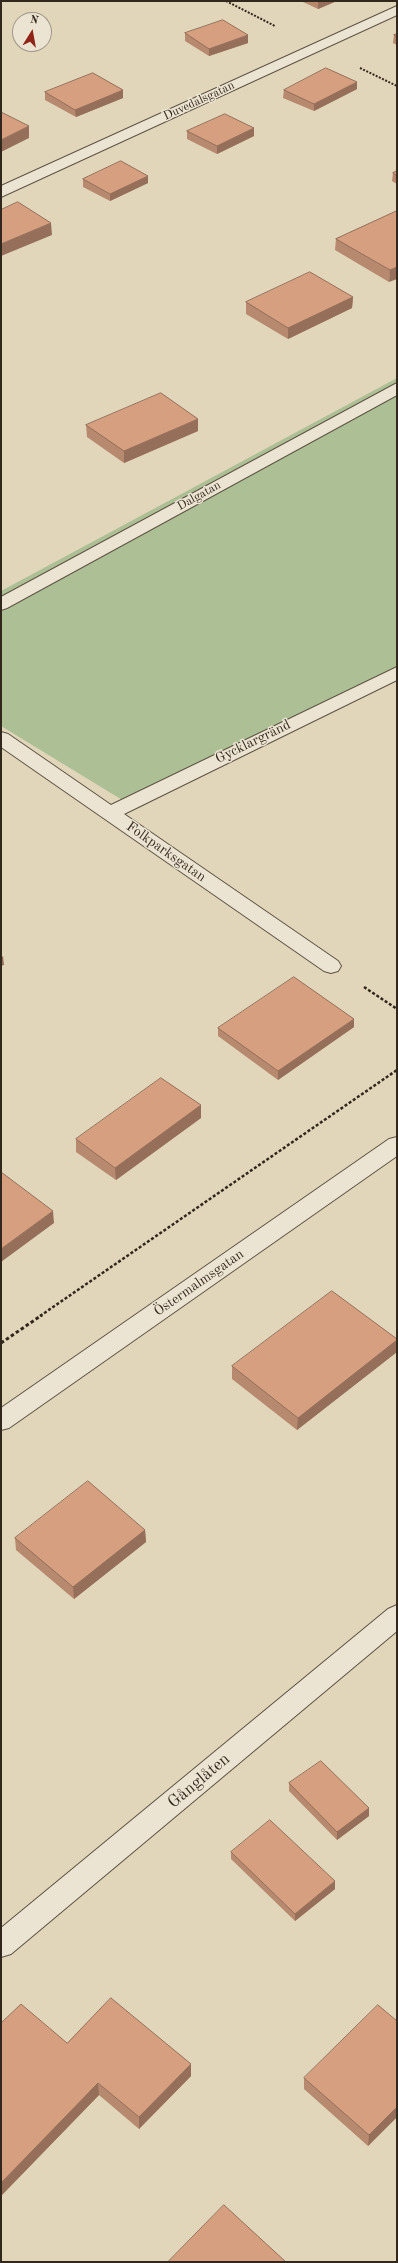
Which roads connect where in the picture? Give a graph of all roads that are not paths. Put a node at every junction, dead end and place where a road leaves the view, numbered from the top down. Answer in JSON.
{"nodes":[{"id":1,"x":397,"y":10,"type":"edge"},
{"id":2,"x":1,"y":192,"type":"edge"},
{"id":3,"x":397,"y":388,"type":"edge"},
{"id":4,"x":1,"y":604,"type":"edge"},
{"id":5,"x":397,"y":673,"type":"edge"},
{"id":6,"x":1,"y":738,"type":"edge"},
{"id":7,"x":110,"y":813,"type":"junction"},
{"id":8,"x":331,"y":966,"type":"dead end"},
{"id":9,"x":397,"y":1145,"type":"edge"},
{"id":10,"x":1,"y":1421,"type":"edge"},
{"id":11,"x":397,"y":1616,"type":"edge"},
{"id":12,"x":1,"y":1945,"type":"edge"}],
"edges":[{"from":1,"to":2,"type":"street","name":"Duvedalsgatan"},
{"from":3,"to":4,"type":"street","name":"Dalgatan"},
{"from":5,"to":7,"type":"street","name":"Gycklargränd"},
{"from":6,"to":7,"type":"street","name":"Folkparksgatan"},
{"from":7,"to":8,"type":"street","name":"Folkparksgatan"},
{"from":9,"to":10,"type":"street","name":"Östermalmsgatan"},
{"from":11,"to":12,"type":"street","name":"Gånglåten"}]}
